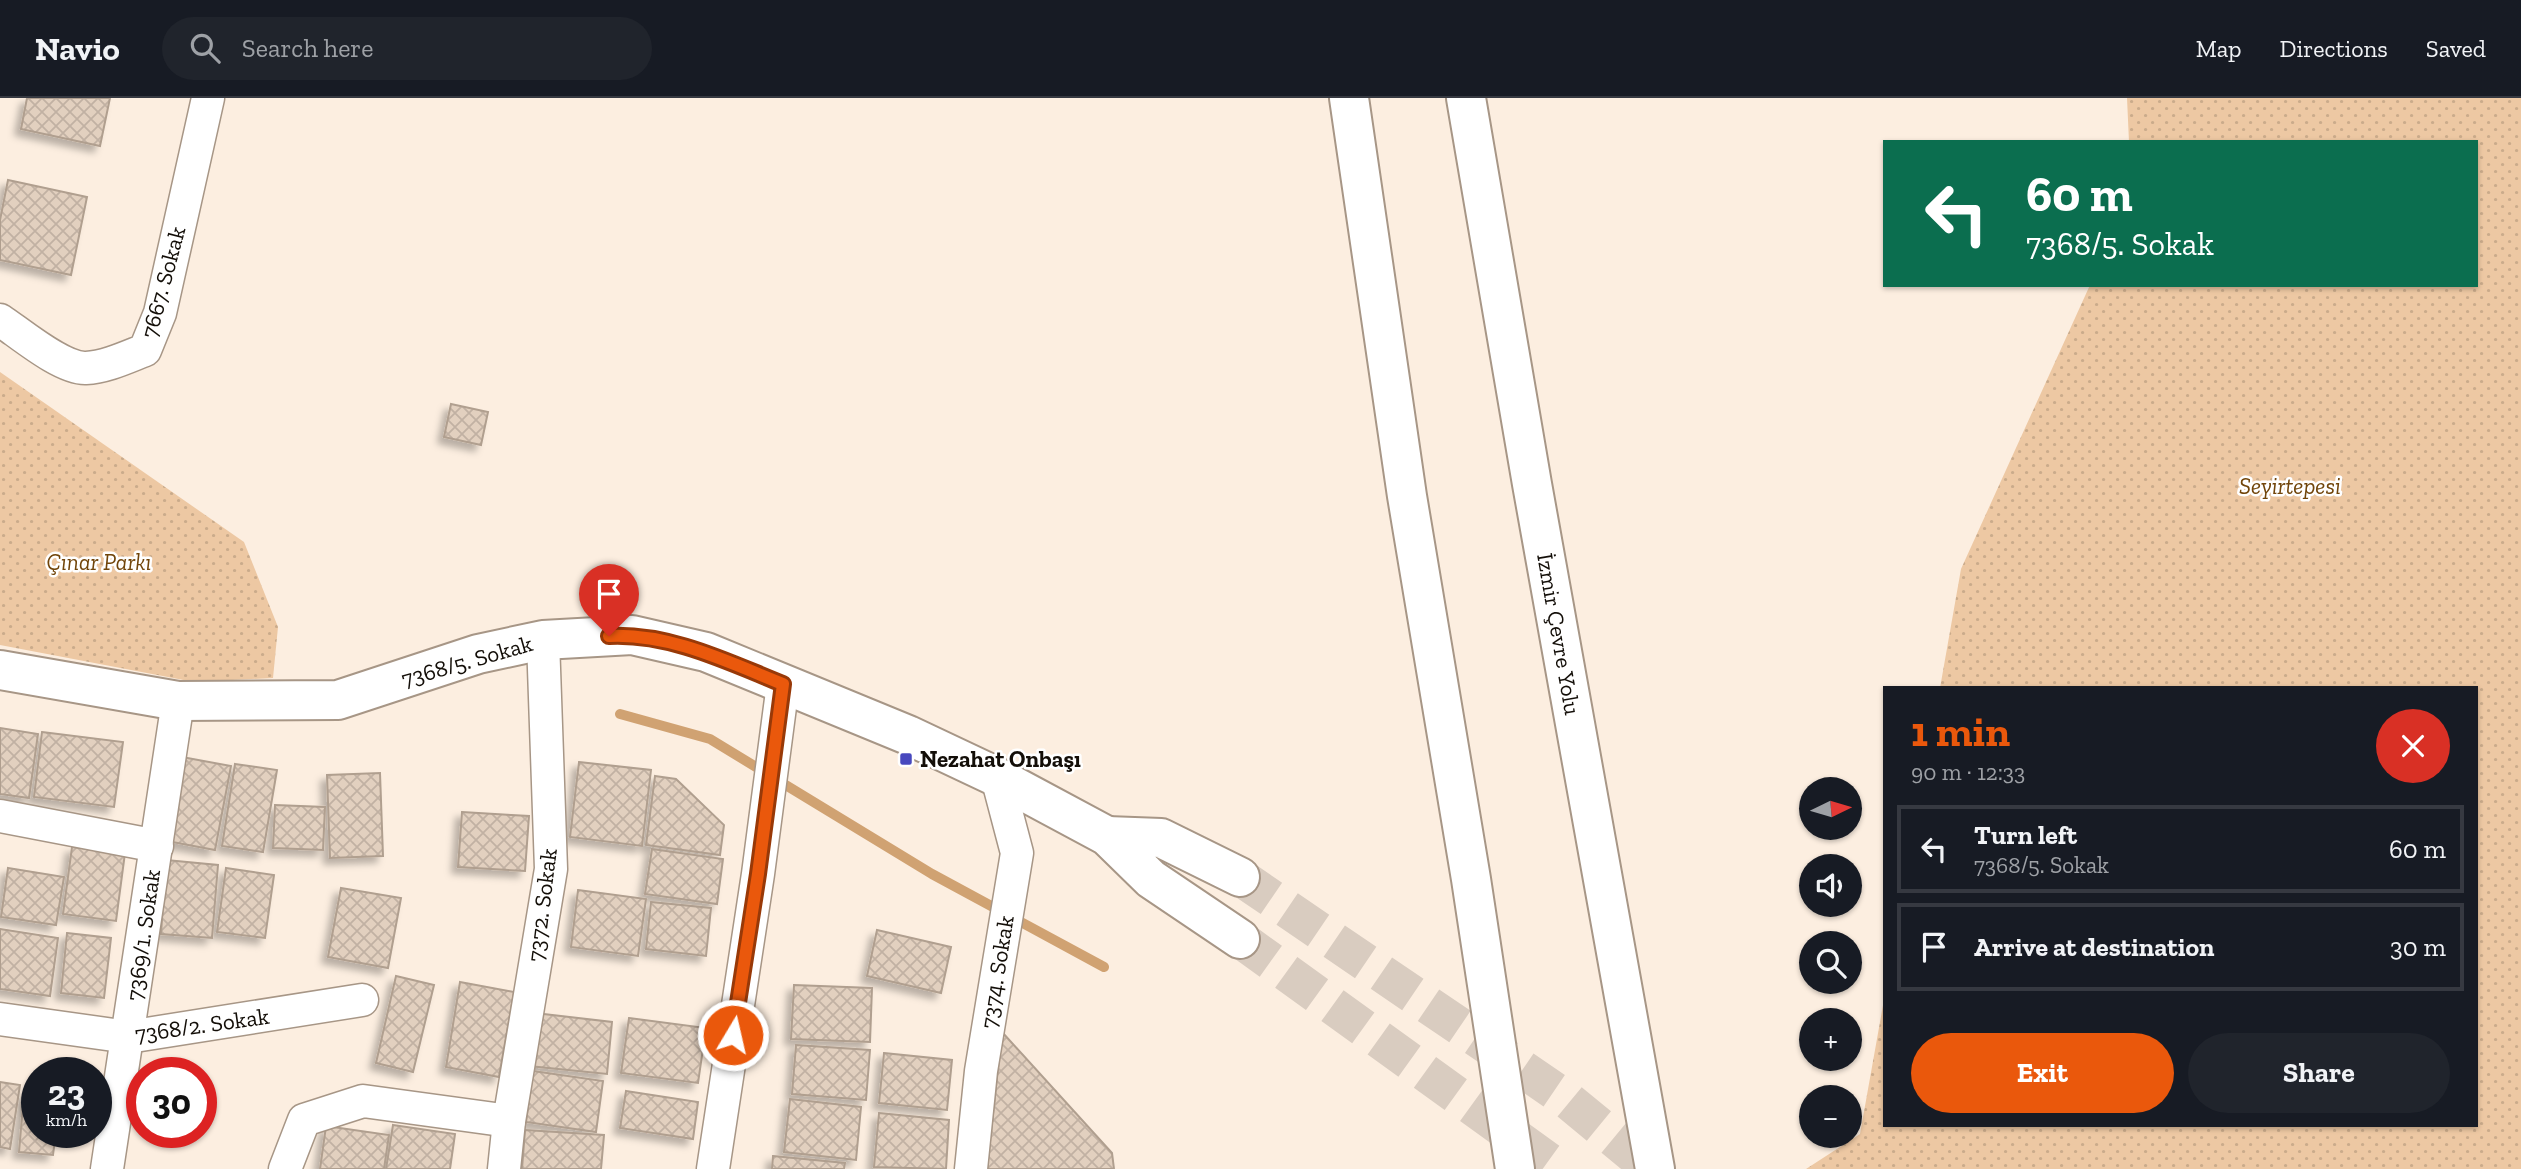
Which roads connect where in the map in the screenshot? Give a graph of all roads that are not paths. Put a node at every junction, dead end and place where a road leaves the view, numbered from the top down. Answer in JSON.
{"nodes":[{"id":1,"x":208,"y":98,"type":"edge"},
{"id":2,"x":1349,"y":98,"type":"edge"},
{"id":3,"x":1466,"y":98,"type":"edge"},
{"id":4,"x":0,"y":320,"type":"edge"},
{"id":5,"x":543,"y":640,"type":"junction"},
{"id":6,"x":0,"y":670,"type":"edge"},
{"id":7,"x":783,"y":684,"type":"junction"},
{"id":8,"x":178,"y":701,"type":"junction"},
{"id":9,"x":997,"y":778,"type":"junction"},
{"id":10,"x":0,"y":816,"type":"edge"},
{"id":11,"x":1107,"y":836,"type":"junction"},
{"id":12,"x":156,"y":846,"type":"junction"},
{"id":13,"x":1240,"y":877,"type":"tunnel mouth"},
{"id":14,"x":1240,"y":939,"type":"tunnel mouth"},
{"id":15,"x":362,"y":1000,"type":"dead end"},
{"id":16,"x":0,"y":1019,"type":"edge"},
{"id":17,"x":128,"y":1037,"type":"junction"},
{"id":18,"x":509,"y":1121,"type":"junction"},
{"id":19,"x":107,"y":1169,"type":"edge"},
{"id":20,"x":285,"y":1169,"type":"edge"},
{"id":21,"x":504,"y":1169,"type":"edge"},
{"id":22,"x":713,"y":1169,"type":"edge"},
{"id":23,"x":971,"y":1169,"type":"edge"},
{"id":24,"x":1515,"y":1169,"type":"edge"},
{"id":25,"x":1655,"y":1169,"type":"edge"}],
"edges":[{"from":1,"to":4,"type":"street","name":"7667. Sokak"},
{"from":2,"to":24,"type":"main road"},
{"from":3,"to":25,"type":"main road","name":"İzmir Çevre Yolu"},
{"from":5,"to":7,"type":"main road","name":"7368/5. Sokak"},
{"from":5,"to":8,"type":"main road","name":"7368/5. Sokak"},
{"from":5,"to":18,"type":"street","name":"7372. Sokak"},
{"from":6,"to":8,"type":"main road","name":"7368/5. Sokak"},
{"from":7,"to":9,"type":"main road","name":"7368/5. Sokak"},
{"from":7,"to":22,"type":"street"},
{"from":8,"to":12,"type":"street","name":"7369/1. Sokak"},
{"from":9,"to":11,"type":"main road","name":"7368/5. Sokak"},
{"from":9,"to":23,"type":"street","name":"7374. Sokak"},
{"from":10,"to":12,"type":"street"},
{"from":11,"to":13,"type":"main road","name":"7368/5. Sokak"},
{"from":11,"to":14,"type":"main road","name":"7368/5. Sokak"},
{"from":12,"to":17,"type":"street","name":"7369/1. Sokak"},
{"from":15,"to":17,"type":"street","name":"7368/2. Sokak"},
{"from":16,"to":17,"type":"street","name":"7368/2. Sokak"},
{"from":17,"to":19,"type":"street","name":"7369/1. Sokak"},
{"from":18,"to":20,"type":"street"},
{"from":18,"to":21,"type":"street","name":"7372. Sokak"}]}
